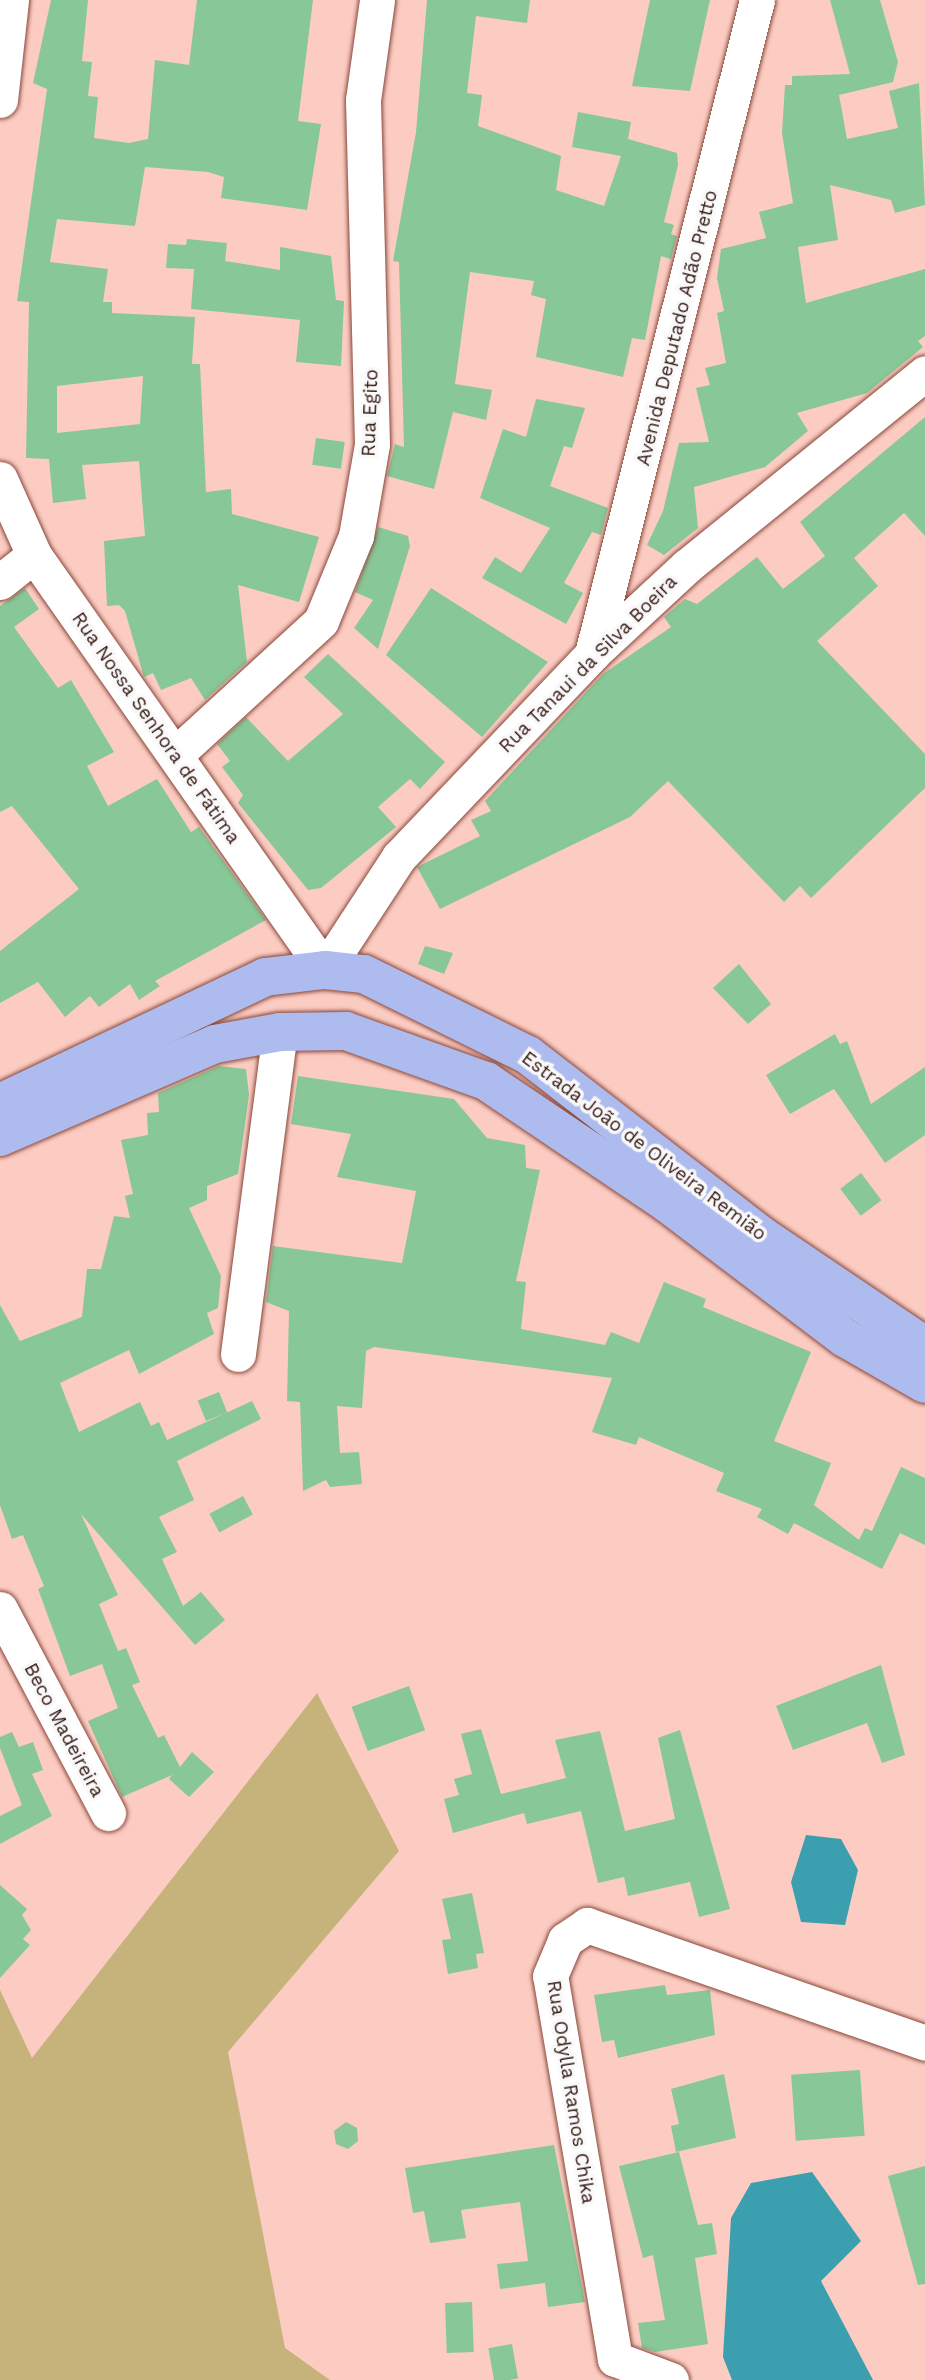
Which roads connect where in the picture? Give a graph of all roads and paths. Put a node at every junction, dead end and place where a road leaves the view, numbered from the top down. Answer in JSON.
{"nodes":[{"id":1,"x":11,"y":0,"type":"edge"},
{"id":2,"x":377,"y":0,"type":"edge"},
{"id":3,"x":757,"y":0,"type":"edge"},
{"id":4,"x":0,"y":100,"type":"edge"},
{"id":5,"x":925,"y":373,"type":"edge"},
{"id":6,"x":0,"y":479,"type":"edge"},
{"id":7,"x":34,"y":555,"type":"junction"},
{"id":8,"x":0,"y":582,"type":"edge"},
{"id":9,"x":592,"y":654,"type":"junction"},
{"id":10,"x":175,"y":755,"type":"junction"},
{"id":11,"x":325,"y":970,"type":"junction"},
{"id":12,"x":364,"y":974,"type":"junction"},
{"id":13,"x":265,"y":977,"type":"junction"},
{"id":14,"x":346,"y":1031,"type":"junction"},
{"id":15,"x":280,"y":1032,"type":"junction"},
{"id":16,"x":0,"y":1103,"type":"edge"},
{"id":17,"x":0,"y":1137,"type":"edge"},
{"id":18,"x":925,"y":1346,"type":"edge"},
{"id":19,"x":238,"y":1354,"type":"dead end"},
{"id":20,"x":925,"y":1384,"type":"edge"},
{"id":21,"x":0,"y":1609,"type":"edge"},
{"id":22,"x":108,"y":1813,"type":"dead end"},
{"id":23,"x":925,"y":2043,"type":"edge"},
{"id":24,"x":671,"y":2380,"type":"edge"}],
"edges":[{"from":1,"to":4,"type":"street"},
{"from":2,"to":10,"type":"street","name":"Rua Egito"},
{"from":3,"to":9,"type":"street","name":"Avenida Deputado Adão Pretto"},
{"from":5,"to":9,"type":"street","name":"Rua Tanaui da Silva Boeira"},
{"from":6,"to":7,"type":"street","name":"Rua Nossa Senhora de Fátima"},
{"from":7,"to":8,"type":"street"},
{"from":7,"to":10,"type":"street","name":"Rua Nossa Senhora de Fátima"},
{"from":9,"to":11,"type":"street","name":"Rua Tanaui da Silva Boeira"},
{"from":10,"to":11,"type":"street","name":"Rua Nossa Senhora de Fátima"},
{"from":11,"to":12,"type":"main road","name":"Estrada João de Oliveira Remião"},
{"from":11,"to":13,"type":"main road","name":"Estrada João de Oliveira Remião"},
{"from":12,"to":14,"type":"main road"},
{"from":12,"to":18,"type":"main road","name":"Estrada João de Oliveira Remião"},
{"from":13,"to":15,"type":"main road"},
{"from":13,"to":16,"type":"main road","name":"Estrada João de Oliveira Remião"},
{"from":14,"to":15,"type":"main road","name":"Estrada João de Oliveira Remião"},
{"from":14,"to":20,"type":"main road","name":"Estrada João de Oliveira Remião"},
{"from":15,"to":17,"type":"main road","name":"Estrada João de Oliveira Remião"},
{"from":15,"to":19,"type":"street"},
{"from":21,"to":22,"type":"street","name":"Beco Madeireira"},
{"from":23,"to":24,"type":"street","name":"Rua Odylla Ramos Chika"}]}
